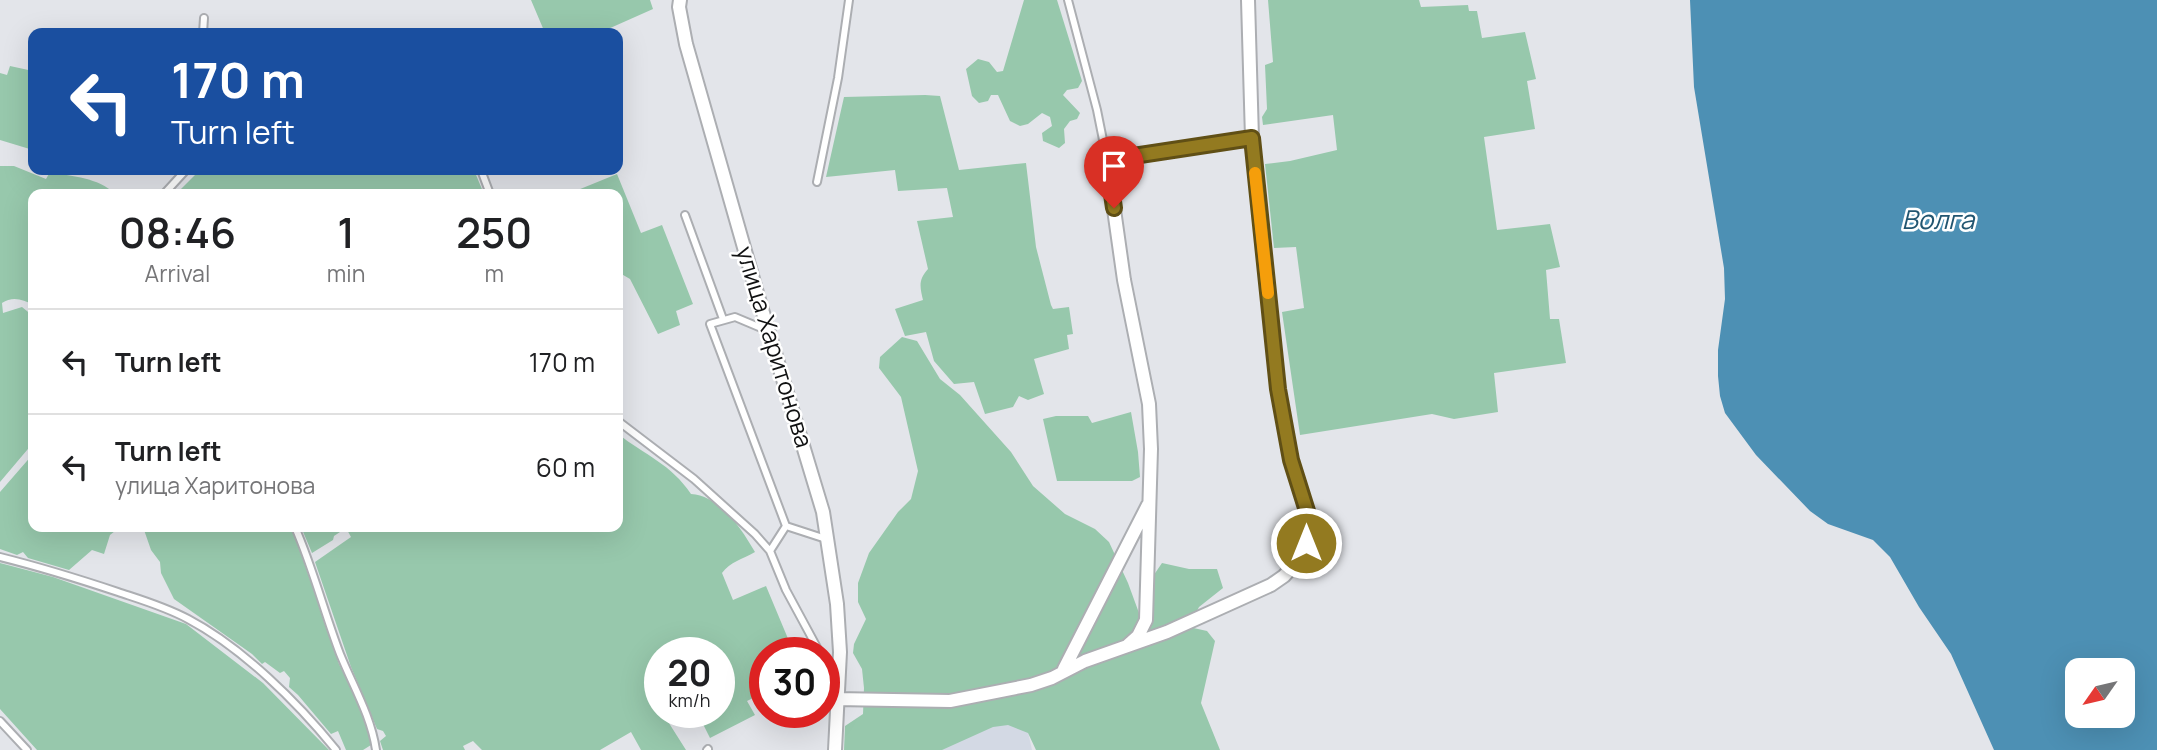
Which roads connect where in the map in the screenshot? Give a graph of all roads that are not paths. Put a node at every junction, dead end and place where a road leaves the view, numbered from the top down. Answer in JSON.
{"nodes":[{"id":1,"x":849,"y":0,"type":"edge"},
{"id":2,"x":1068,"y":0,"type":"edge"},
{"id":3,"x":1248,"y":0,"type":"edge"},
{"id":4,"x":678,"y":2,"type":"edge"},
{"id":5,"x":204,"y":18,"type":"dead end"},
{"id":6,"x":203,"y":28,"type":"edge"},
{"id":7,"x":1252,"y":138,"type":"junction"},
{"id":8,"x":1107,"y":160,"type":"junction"},
{"id":9,"x":181,"y":175,"type":"edge"},
{"id":10,"x":817,"y":182,"type":"dead end"},
{"id":11,"x":169,"y":189,"type":"edge"},
{"id":12,"x":685,"y":215,"type":"dead end"},
{"id":13,"x":723,"y":319,"type":"junction"},
{"id":14,"x":769,"y":332,"type":"junction"},
{"id":15,"x":623,"y":425,"type":"edge"},
{"id":16,"x":1149,"y":501,"type":"junction"},
{"id":17,"x":786,"y":526,"type":"junction"},
{"id":18,"x":297,"y":532,"type":"edge"},
{"id":19,"x":828,"y":540,"type":"junction"},
{"id":20,"x":770,"y":551,"type":"junction"},
{"id":21,"x":0,"y":557,"type":"edge"},
{"id":22,"x":811,"y":637,"type":"edge"},
{"id":23,"x":839,"y":637,"type":"edge"},
{"id":24,"x":1125,"y":648,"type":"junction"},
{"id":25,"x":1060,"y":673,"type":"junction"},
{"id":26,"x":840,"y":699,"type":"edge"},
{"id":27,"x":0,"y":721,"type":"edge"},
{"id":28,"x":835,"y":728,"type":"edge"},
{"id":29,"x":27,"y":750,"type":"edge"},
{"id":30,"x":336,"y":750,"type":"edge"},
{"id":31,"x":376,"y":750,"type":"edge"},
{"id":32,"x":835,"y":750,"type":"edge"}],
"edges":[{"from":1,"to":10,"type":"lane"},
{"from":2,"to":8,"type":"lane"},
{"from":3,"to":7,"type":"street"},
{"from":4,"to":14,"type":"street","name":"улица Харитонова"},
{"from":5,"to":6,"type":"lane"},
{"from":7,"to":8,"type":"lane"},
{"from":7,"to":24,"type":"street"},
{"from":8,"to":16,"type":"street"},
{"from":9,"to":11,"type":"lane"},
{"from":12,"to":13,"type":"lane"},
{"from":13,"to":14,"type":"lane"},
{"from":13,"to":17,"type":"lane"},
{"from":14,"to":19,"type":"street","name":"улица Харитонова"},
{"from":15,"to":20,"type":"lane"},
{"from":16,"to":24,"type":"street"},
{"from":16,"to":25,"type":"street"},
{"from":17,"to":19,"type":"lane"},
{"from":17,"to":20,"type":"lane"},
{"from":18,"to":31,"type":"lane"},
{"from":19,"to":23,"type":"street","name":"улица Харитонова"},
{"from":20,"to":22,"type":"lane"},
{"from":21,"to":30,"type":"lane"},
{"from":24,"to":25,"type":"street"},
{"from":25,"to":26,"type":"street"},
{"from":27,"to":29,"type":"lane"},
{"from":28,"to":32,"type":"street","name":"улица Харитонова"}]}
